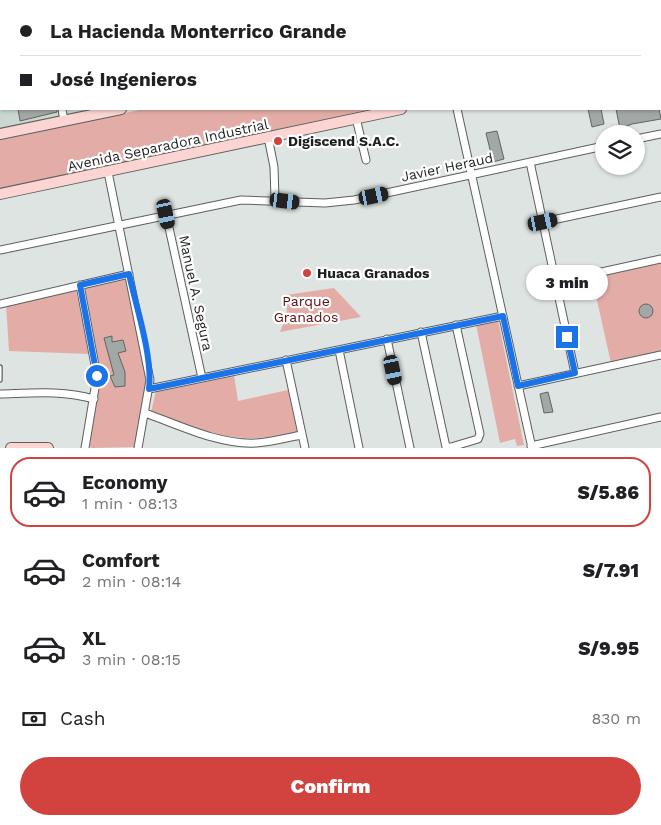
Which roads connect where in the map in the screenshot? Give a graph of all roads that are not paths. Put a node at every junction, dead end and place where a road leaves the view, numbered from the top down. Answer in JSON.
{"nodes":[{"id":1,"x":62,"y":110,"type":"edge"},
{"id":2,"x":396,"y":110,"type":"edge"},
{"id":3,"x":458,"y":110,"type":"edge"},
{"id":4,"x":101,"y":111,"type":"edge"},
{"id":5,"x":356,"y":118,"type":"junction"},
{"id":6,"x":64,"y":121,"type":"junction"},
{"id":7,"x":0,"y":134,"type":"edge"},
{"id":8,"x":661,"y":134,"type":"edge"},
{"id":9,"x":268,"y":137,"type":"junction"},
{"id":10,"x":645,"y":137,"type":"edge"},
{"id":11,"x":595,"y":148,"type":"edge"},
{"id":12,"x":366,"y":160,"type":"dead end"},
{"id":13,"x":530,"y":162,"type":"junction"},
{"id":14,"x":108,"y":172,"type":"junction"},
{"id":15,"x":472,"y":174,"type":"junction"},
{"id":16,"x":0,"y":194,"type":"edge"},
{"id":17,"x":661,"y":197,"type":"edge"},
{"id":18,"x":275,"y":200,"type":"junction"},
{"id":19,"x":166,"y":214,"type":"junction"},
{"id":20,"x":543,"y":222,"type":"junction"},
{"id":21,"x":118,"y":224,"type":"junction"},
{"id":22,"x":0,"y":250,"type":"edge"},
{"id":23,"x":661,"y":259,"type":"edge"},
{"id":24,"x":129,"y":274,"type":"junction"},
{"id":25,"x":556,"y":282,"type":"junction"},
{"id":26,"x":80,"y":285,"type":"junction"},
{"id":27,"x":0,"y":304,"type":"edge"},
{"id":28,"x":503,"y":316,"type":"junction"},
{"id":29,"x":456,"y":325,"type":"junction"},
{"id":30,"x":420,"y":332,"type":"junction"},
{"id":31,"x":387,"y":339,"type":"junction"},
{"id":32,"x":339,"y":350,"type":"junction"},
{"id":33,"x":661,"y":355,"type":"edge"},
{"id":34,"x":286,"y":360,"type":"junction"},
{"id":35,"x":0,"y":367,"type":"edge"},
{"id":36,"x":575,"y":373,"type":"junction"},
{"id":37,"x":202,"y":378,"type":"junction"},
{"id":38,"x":0,"y":380,"type":"edge"},
{"id":39,"x":518,"y":386,"type":"junction"},
{"id":40,"x":149,"y":389,"type":"junction"},
{"id":41,"x":0,"y":394,"type":"edge"},
{"id":42,"x":94,"y":400,"type":"junction"},
{"id":43,"x":145,"y":413,"type":"junction"},
{"id":44,"x":661,"y":417,"type":"edge"},
{"id":45,"x":301,"y":435,"type":"junction"},
{"id":46,"x":446,"y":447,"type":"edge"},
{"id":47,"x":531,"y":447,"type":"edge"},
{"id":48,"x":11,"y":448,"type":"edge"},
{"id":49,"x":48,"y":448,"type":"edge"},
{"id":50,"x":85,"y":448,"type":"edge"},
{"id":51,"x":138,"y":448,"type":"edge"},
{"id":52,"x":304,"y":448,"type":"edge"},
{"id":53,"x":359,"y":448,"type":"edge"},
{"id":54,"x":410,"y":448,"type":"edge"}],
"edges":[{"from":1,"to":6,"type":"street"},
{"from":2,"to":5,"type":"main road","name":"Avenida Separadora Industrial"},
{"from":3,"to":15,"type":"street"},
{"from":4,"to":6,"type":"main road"},
{"from":5,"to":9,"type":"main road","name":"Avenida Separadora Industrial"},
{"from":5,"to":12,"type":"street"},
{"from":6,"to":7,"type":"main road"},
{"from":8,"to":10,"type":"street"},
{"from":9,"to":14,"type":"main road","name":"Avenida Separadora Industrial"},
{"from":9,"to":18,"type":"street"},
{"from":11,"to":13,"type":"street","name":"Javier Heraud"},
{"from":13,"to":15,"type":"street","name":"Javier Heraud"},
{"from":13,"to":20,"type":"street"},
{"from":14,"to":16,"type":"main road","name":"Avenida Separadora Industrial"},
{"from":14,"to":21,"type":"street"},
{"from":15,"to":18,"type":"street","name":"Javier Heraud"},
{"from":15,"to":28,"type":"street"},
{"from":17,"to":20,"type":"street"},
{"from":18,"to":19,"type":"street","name":"Javier Heraud"},
{"from":19,"to":21,"type":"street","name":"Javier Heraud"},
{"from":19,"to":37,"type":"street","name":"Manuel A. Segura"},
{"from":20,"to":25,"type":"street"},
{"from":21,"to":22,"type":"street","name":"Javier Heraud"},
{"from":21,"to":24,"type":"street"},
{"from":23,"to":25,"type":"street"},
{"from":24,"to":26,"type":"street"},
{"from":24,"to":40,"type":"street"},
{"from":25,"to":36,"type":"street"},
{"from":26,"to":27,"type":"street"},
{"from":26,"to":42,"type":"street"},
{"from":28,"to":29,"type":"street"},
{"from":28,"to":39,"type":"street"},
{"from":29,"to":30,"type":"street"},
{"from":29,"to":46,"type":"street"},
{"from":30,"to":31,"type":"street"},
{"from":30,"to":46,"type":"street"},
{"from":31,"to":32,"type":"street"},
{"from":31,"to":54,"type":"street"},
{"from":32,"to":34,"type":"street"},
{"from":32,"to":53,"type":"street"},
{"from":33,"to":36,"type":"street"},
{"from":34,"to":37,"type":"street"},
{"from":34,"to":45,"type":"street"},
{"from":35,"to":38,"type":"lane"},
{"from":36,"to":39,"type":"street"},
{"from":37,"to":40,"type":"street"},
{"from":39,"to":47,"type":"street"},
{"from":40,"to":43,"type":"street"},
{"from":41,"to":42,"type":"street"},
{"from":42,"to":50,"type":"street"},
{"from":43,"to":45,"type":"street"},
{"from":43,"to":51,"type":"street"},
{"from":44,"to":47,"type":"street"},
{"from":45,"to":52,"type":"street"},
{"from":48,"to":49,"type":"main road"}]}
